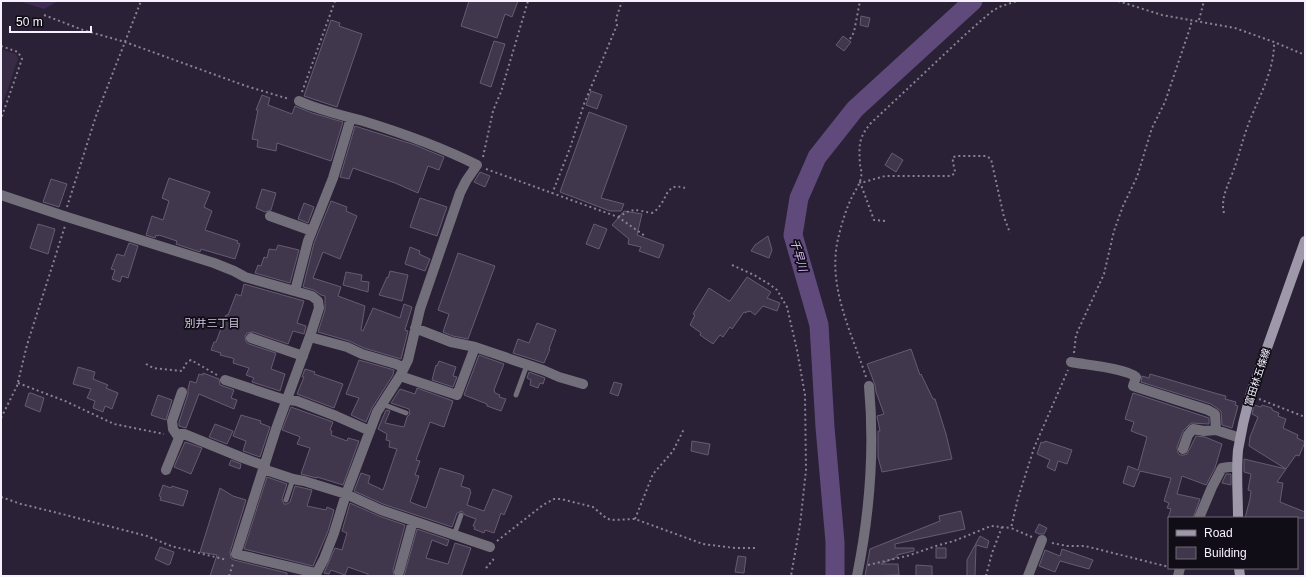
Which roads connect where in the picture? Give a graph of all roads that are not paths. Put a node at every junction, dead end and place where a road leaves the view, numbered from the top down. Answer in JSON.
{"nodes":[{"id":1,"x":298,"y":101,"type":"road end"},
{"id":2,"x":351,"y":118,"type":"junction"},
{"id":3,"x":1,"y":195,"type":"edge"},
{"id":4,"x":270,"y":216,"type":"dead end"},
{"id":5,"x":312,"y":231,"type":"junction"},
{"id":6,"x":1305,"y":241,"type":"edge"},
{"id":7,"x":294,"y":291,"type":"junction"},
{"id":8,"x":415,"y":328,"type":"junction"},
{"id":9,"x":310,"y":337,"type":"junction"},
{"id":10,"x":251,"y":338,"type":"dead end"},
{"id":11,"x":475,"y":347,"type":"junction"},
{"id":12,"x":303,"y":356,"type":"junction"},
{"id":13,"x":1071,"y":362,"type":"road end"},
{"id":14,"x":527,"y":365,"type":"junction"},
{"id":15,"x":402,"y":372,"type":"junction"},
{"id":16,"x":225,"y":380,"type":"road end"},
{"id":17,"x":583,"y":384,"type":"dead end"},
{"id":18,"x":869,"y":386,"type":"road end"},
{"id":19,"x":182,"y":392,"type":"dead end"},
{"id":20,"x":516,"y":395,"type":"dead end"},
{"id":21,"x":288,"y":399,"type":"junction"},
{"id":22,"x":382,"y":404,"type":"junction"},
{"id":23,"x":406,"y":413,"type":"dead end"},
{"id":24,"x":1216,"y":430,"type":"junction"},
{"id":25,"x":370,"y":431,"type":"junction"},
{"id":26,"x":177,"y":434,"type":"junction"},
{"id":27,"x":1240,"y":438,"type":"junction"},
{"id":28,"x":1183,"y":449,"type":"dead end"},
{"id":29,"x":264,"y":467,"type":"junction"},
{"id":30,"x":1237,"y":467,"type":"junction"},
{"id":31,"x":166,"y":470,"type":"dead end"},
{"id":32,"x":293,"y":479,"type":"junction"},
{"id":33,"x":346,"y":494,"type":"junction"},
{"id":34,"x":286,"y":500,"type":"dead end"},
{"id":35,"x":461,"y":515,"type":"dead end"},
{"id":36,"x":1199,"y":517,"type":"edge"},
{"id":37,"x":1238,"y":517,"type":"edge"},
{"id":38,"x":413,"y":521,"type":"junction"},
{"id":39,"x":454,"y":535,"type":"junction"},
{"id":40,"x":1042,"y":540,"type":"road end"},
{"id":41,"x":490,"y":547,"type":"road end"},
{"id":42,"x":399,"y":572,"type":"dead end"},
{"id":43,"x":858,"y":572,"type":"edge"},
{"id":44,"x":316,"y":575,"type":"edge"},
{"id":45,"x":1028,"y":576,"type":"edge"}],
"edges":[{"from":1,"to":2,"type":"street"},
{"from":2,"to":5,"type":"street"},
{"from":2,"to":8,"type":"street"},
{"from":3,"to":7,"type":"street"},
{"from":4,"to":5,"type":"street"},
{"from":5,"to":7,"type":"street"},
{"from":6,"to":27,"type":"main road","name":"富田林五條線"},
{"from":7,"to":9,"type":"street"},
{"from":8,"to":11,"type":"street"},
{"from":8,"to":15,"type":"street"},
{"from":9,"to":12,"type":"street"},
{"from":9,"to":15,"type":"street"},
{"from":10,"to":12,"type":"street"},
{"from":11,"to":14,"type":"street"},
{"from":11,"to":15,"type":"street"},
{"from":12,"to":21,"type":"street"},
{"from":13,"to":24,"type":"street"},
{"from":14,"to":17,"type":"street"},
{"from":14,"to":20,"type":"lane"},
{"from":15,"to":22,"type":"street"},
{"from":16,"to":21,"type":"street"},
{"from":18,"to":43,"type":"street"},
{"from":19,"to":26,"type":"street"},
{"from":21,"to":25,"type":"street"},
{"from":21,"to":29,"type":"street"},
{"from":22,"to":23,"type":"lane"},
{"from":22,"to":25,"type":"street"},
{"from":24,"to":27,"type":"street"},
{"from":24,"to":28,"type":"street"},
{"from":25,"to":33,"type":"street"},
{"from":26,"to":29,"type":"street"},
{"from":26,"to":31,"type":"street"},
{"from":27,"to":30,"type":"main road","name":"富田林五條線"},
{"from":29,"to":32,"type":"street"},
{"from":29,"to":44,"type":"street"},
{"from":30,"to":36,"type":"street"},
{"from":30,"to":37,"type":"main road","name":"富田林五條線"},
{"from":32,"to":33,"type":"street"},
{"from":32,"to":34,"type":"lane"},
{"from":33,"to":38,"type":"street"},
{"from":33,"to":44,"type":"street"},
{"from":35,"to":39,"type":"lane"},
{"from":38,"to":39,"type":"street"},
{"from":38,"to":42,"type":"street"},
{"from":39,"to":41,"type":"street"},
{"from":40,"to":45,"type":"street"}]}
